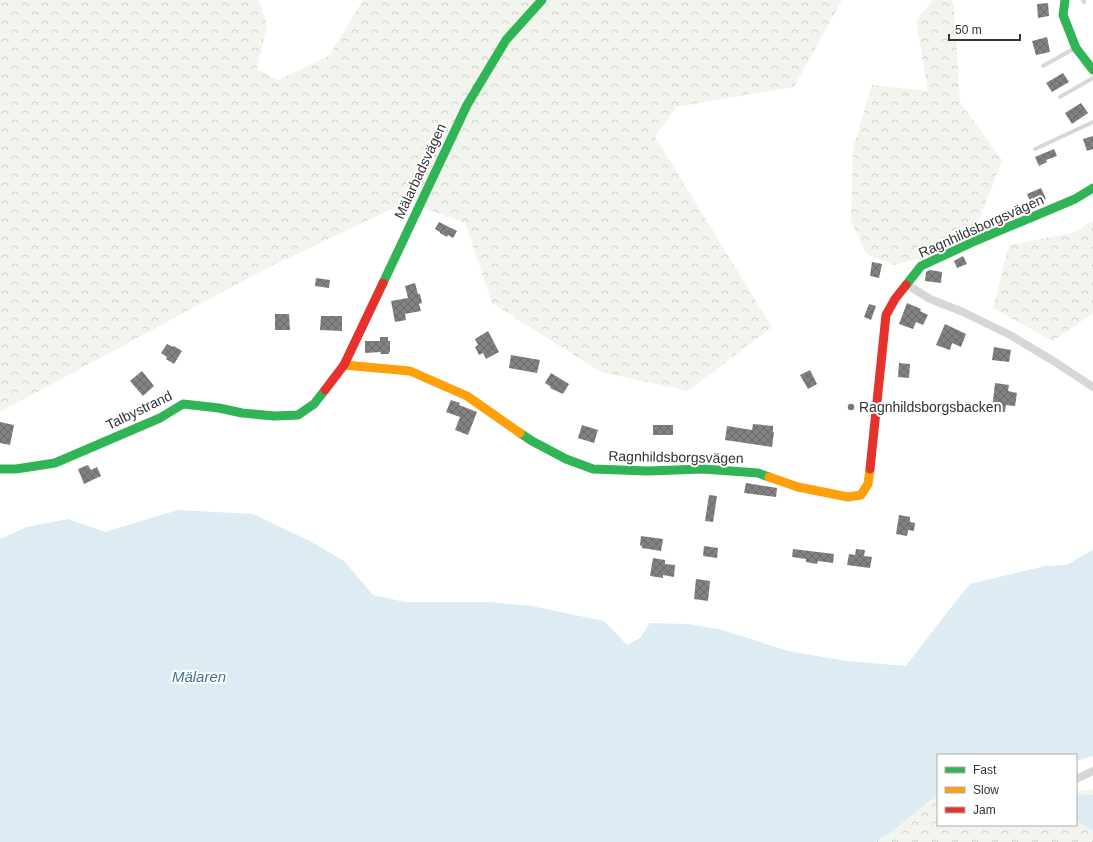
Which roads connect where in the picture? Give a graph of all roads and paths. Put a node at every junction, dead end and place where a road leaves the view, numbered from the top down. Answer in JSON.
{"nodes":[{"id":1,"x":542,"y":0,"type":"edge"},
{"id":2,"x":1065,"y":0,"type":"edge"},
{"id":3,"x":1076,"y":48,"type":"junction"},
{"id":4,"x":1043,"y":66,"type":"dead end"},
{"id":5,"x":1093,"y":70,"type":"edge"},
{"id":6,"x":1093,"y":78,"type":"edge"},
{"id":7,"x":1060,"y":97,"type":"dead end"},
{"id":8,"x":1093,"y":122,"type":"edge"},
{"id":9,"x":1035,"y":149,"type":"dead end"},
{"id":10,"x":1093,"y":188,"type":"edge"},
{"id":11,"x":906,"y":284,"type":"junction"},
{"id":12,"x":344,"y":365,"type":"junction"},
{"id":13,"x":1093,"y":387,"type":"edge"},
{"id":14,"x":0,"y":469,"type":"edge"},
{"id":15,"x":1093,"y":771,"type":"edge"},
{"id":16,"x":1077,"y":779,"type":"edge"}],
"edges":[{"from":1,"to":12,"type":"street","name":"Mälarbadsvägen"},
{"from":2,"to":3,"type":"street"},
{"from":3,"to":4,"type":"lane"},
{"from":3,"to":5,"type":"street"},
{"from":6,"to":7,"type":"lane"},
{"from":8,"to":9,"type":"lane"},
{"from":10,"to":11,"type":"street","name":"Ragnhildsborgsvägen"},
{"from":11,"to":12,"type":"street","name":"Ragnhildsborgsvägen"},
{"from":11,"to":13,"type":"street"},
{"from":12,"to":14,"type":"street","name":"Talbystrand"},
{"from":15,"to":16,"type":"street"}]}
